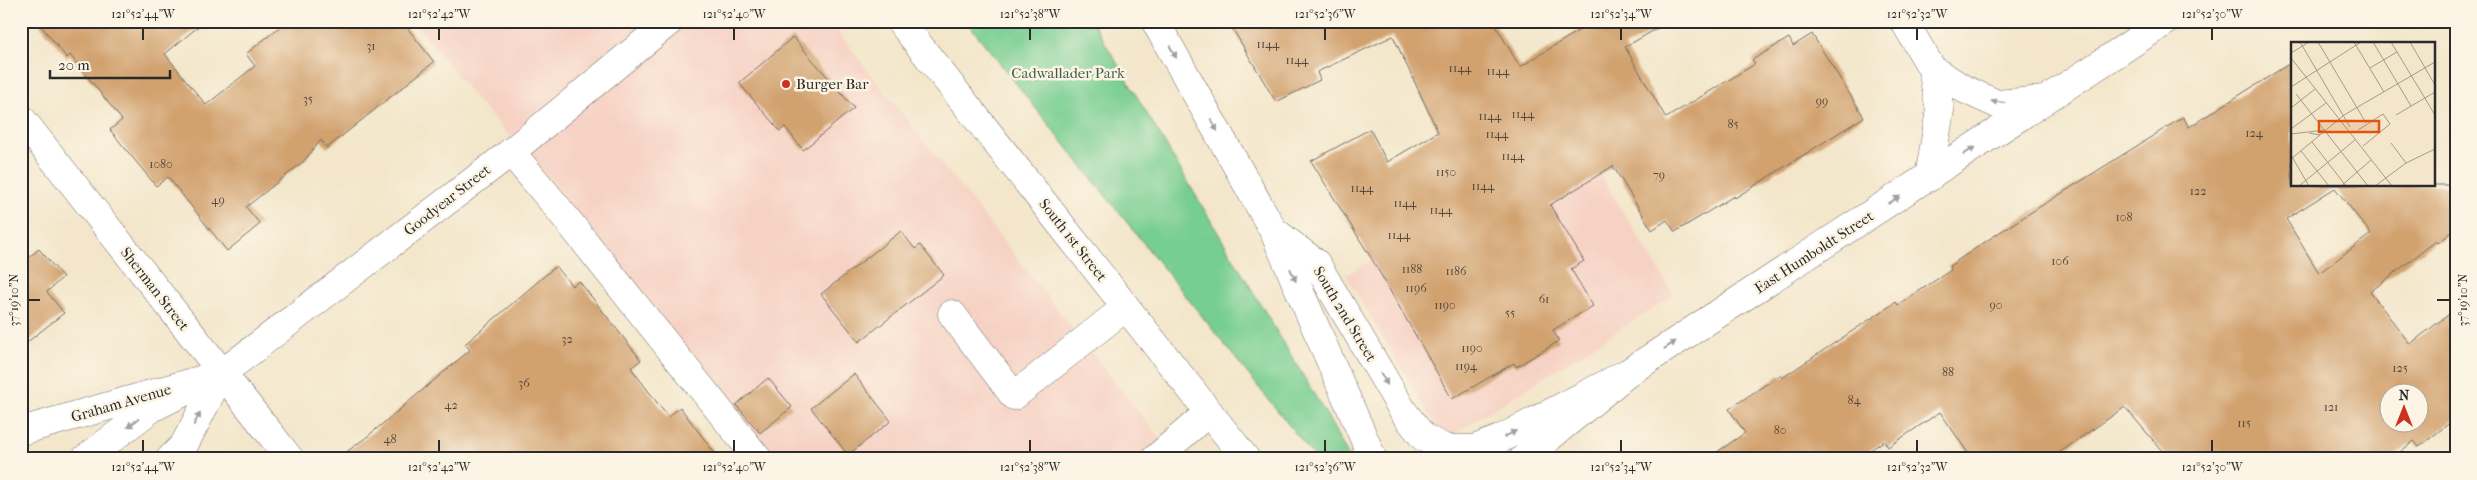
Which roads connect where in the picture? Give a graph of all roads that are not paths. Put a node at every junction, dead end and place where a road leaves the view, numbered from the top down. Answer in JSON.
{"nodes":[{"id":1,"x":670,"y":21,"type":"edge"},
{"id":2,"x":900,"y":21,"type":"edge"},
{"id":3,"x":1155,"y":21,"type":"edge"},
{"id":4,"x":1904,"y":21,"type":"edge"},
{"id":5,"x":2166,"y":21,"type":"edge"},
{"id":6,"x":1932,"y":69,"type":"junction"},
{"id":7,"x":2047,"y":100,"type":"junction"},
{"id":8,"x":21,"y":118,"type":"edge"},
{"id":9,"x":511,"y":152,"type":"junction"},
{"id":10,"x":1928,"y":178,"type":"junction"},
{"id":11,"x":1273,"y":230,"type":"junction"},
{"id":12,"x":1126,"y":307,"type":"junction"},
{"id":13,"x":952,"y":314,"type":"dead end"},
{"id":14,"x":1629,"y":372,"type":"junction"},
{"id":15,"x":221,"y":374,"type":"junction"},
{"id":16,"x":1209,"y":412,"type":"junction"},
{"id":17,"x":21,"y":431,"type":"edge"},
{"id":18,"x":1446,"y":449,"type":"joint"},
{"id":19,"x":85,"y":459,"type":"edge"},
{"id":20,"x":170,"y":459,"type":"edge"},
{"id":21,"x":290,"y":459,"type":"edge"},
{"id":22,"x":758,"y":459,"type":"edge"},
{"id":23,"x":1155,"y":459,"type":"edge"},
{"id":24,"x":1246,"y":459,"type":"edge"},
{"id":25,"x":1373,"y":459,"type":"edge"},
{"id":26,"x":1523,"y":459,"type":"edge"}],
"edges":[{"from":1,"to":9,"type":"street","name":"Goodyear Street"},
{"from":2,"to":12,"type":"street","name":"South 1st Street"},
{"from":3,"to":11,"type":"street","name":"South 2nd Street","one_way":true},
{"from":4,"to":6,"type":"street"},
{"from":5,"to":7,"type":"street","name":"East Humboldt Street"},
{"from":7,"to":6,"type":"street","one_way":true},
{"from":6,"to":10,"type":"street"},
{"from":10,"to":7,"type":"street","name":"East Humboldt Street","one_way":true},
{"from":8,"to":15,"type":"street","name":"Sherman Street"},
{"from":9,"to":15,"type":"street","name":"Goodyear Street"},
{"from":9,"to":22,"type":"street"},
{"from":14,"to":10,"type":"street","name":"East Humboldt Street","one_way":true},
{"from":11,"to":18,"type":"street","name":"South 2nd Street","one_way":true},
{"from":11,"to":25,"type":"street","one_way":true},
{"from":12,"to":13,"type":"street"},
{"from":12,"to":16,"type":"street","name":"South 1st Street"},
{"from":18,"to":14,"type":"street","name":"East Humboldt Street","one_way":true},
{"from":14,"to":26,"type":"street"},
{"from":15,"to":17,"type":"street","name":"Graham Avenue"},
{"from":15,"to":19,"type":"street","name":"Goodyear Street","one_way":true},
{"from":20,"to":15,"type":"street","name":"Goodyear Street","one_way":true},
{"from":15,"to":21,"type":"street","name":"Sherman Street"},
{"from":16,"to":23,"type":"street"},
{"from":16,"to":24,"type":"street","name":"South 1st Street"}]}
